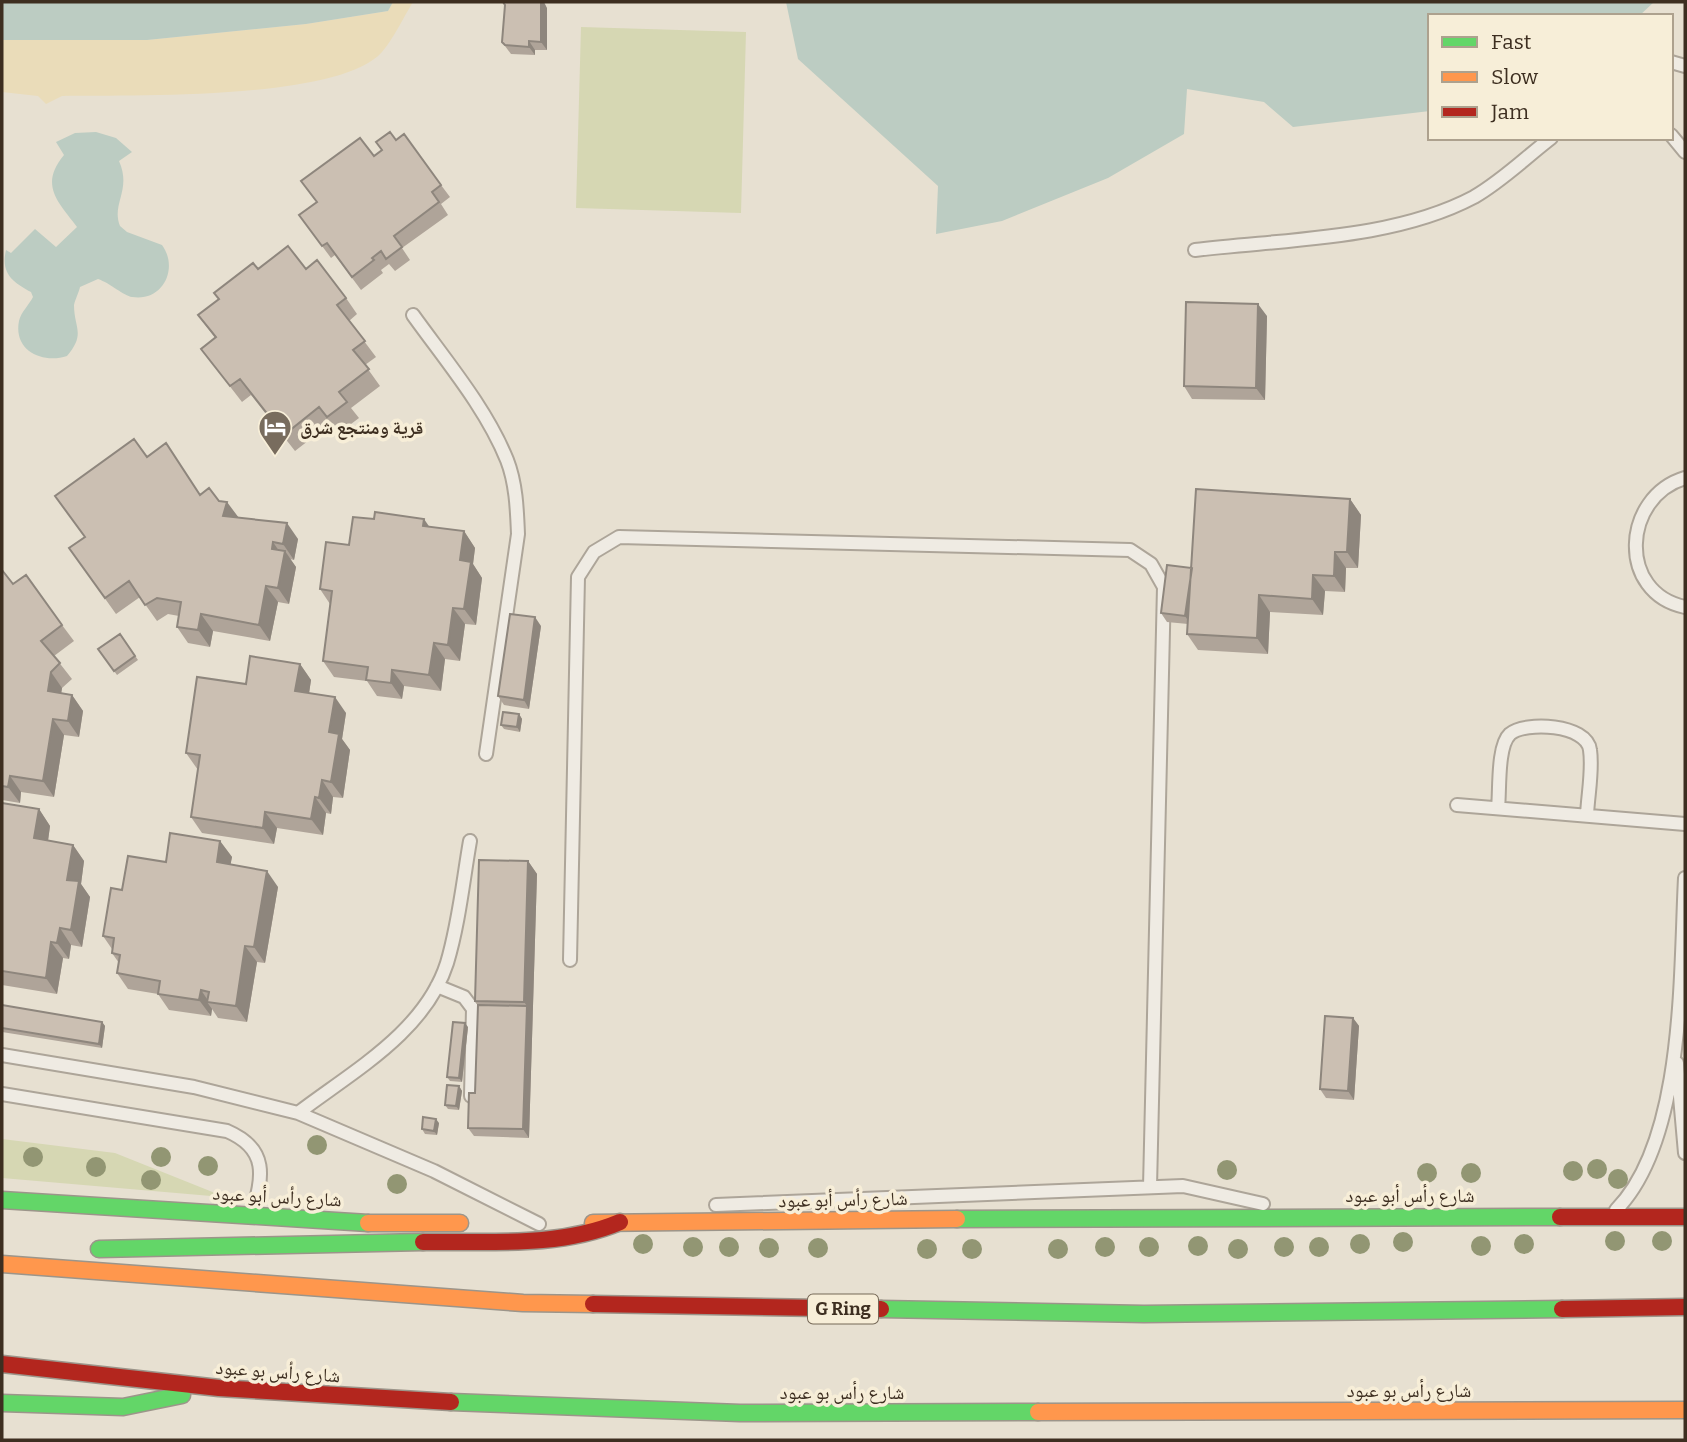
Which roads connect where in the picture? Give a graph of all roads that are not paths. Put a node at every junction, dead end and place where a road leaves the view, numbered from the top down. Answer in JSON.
{"nodes":[{"id":1,"x":1673,"y":137,"type":"edge"},
{"id":2,"x":1549,"y":140,"type":"edge"},
{"id":3,"x":1685,"y":152,"type":"edge"},
{"id":4,"x":1195,"y":250,"type":"dead end"},
{"id":5,"x":413,"y":315,"type":"dead end"},
{"id":6,"x":1685,"y":478,"type":"edge"},
{"id":7,"x":1685,"y":607,"type":"edge"},
{"id":8,"x":486,"y":754,"type":"dead end"},
{"id":9,"x":1457,"y":805,"type":"dead end"},
{"id":10,"x":1499,"y":808,"type":"junction"},
{"id":11,"x":1587,"y":815,"type":"junction"},
{"id":12,"x":1685,"y":824,"type":"edge"},
{"id":13,"x":470,"y":841,"type":"dead end"},
{"id":14,"x":1685,"y":878,"type":"edge"},
{"id":15,"x":570,"y":960,"type":"dead end"},
{"id":16,"x":437,"y":986,"type":"junction"},
{"id":17,"x":1681,"y":1010,"type":"edge"},
{"id":18,"x":1675,"y":1038,"type":"junction"},
{"id":19,"x":2,"y":1055,"type":"edge"},
{"id":20,"x":2,"y":1094,"type":"edge"},
{"id":21,"x":471,"y":1096,"type":"edge"},
{"id":22,"x":298,"y":1113,"type":"junction"},
{"id":23,"x":1685,"y":1153,"type":"edge"},
{"id":24,"x":1150,"y":1187,"type":"junction"},
{"id":25,"x":2,"y":1200,"type":"edge"},
{"id":26,"x":700,"y":1205,"type":"dead end"},
{"id":27,"x":673,"y":1209,"type":"dead end"},
{"id":28,"x":252,"y":1216,"type":"junction"},
{"id":29,"x":1300,"y":1216,"type":"junction"},
{"id":30,"x":1609,"y":1217,"type":"junction"},
{"id":31,"x":1685,"y":1217,"type":"edge"},
{"id":32,"x":620,"y":1223,"type":"junction"},
{"id":33,"x":471,"y":1224,"type":"dead end"},
{"id":34,"x":498,"y":1224,"type":"dead end"},
{"id":35,"x":539,"y":1224,"type":"junction"},
{"id":36,"x":82,"y":1249,"type":"dead end"},
{"id":37,"x":2,"y":1250,"type":"edge"},
{"id":38,"x":42,"y":1250,"type":"dead end"},
{"id":39,"x":2,"y":1264,"type":"edge"},
{"id":40,"x":1685,"y":1307,"type":"edge"},
{"id":41,"x":2,"y":1364,"type":"edge"},
{"id":42,"x":219,"y":1388,"type":"junction"},
{"id":43,"x":2,"y":1400,"type":"edge"},
{"id":44,"x":1685,"y":1410,"type":"edge"}],
"edges":[{"from":1,"to":3,"type":"lane"},
{"from":2,"to":4,"type":"lane"},
{"from":5,"to":8,"type":"lane"},
{"from":6,"to":7,"type":"lane"},
{"from":9,"to":10,"type":"lane"},
{"from":10,"to":11,"type":"lane"},
{"from":10,"to":11,"type":"lane"},
{"from":11,"to":12,"type":"lane"},
{"from":13,"to":16,"type":"lane"},
{"from":14,"to":17,"type":"lane"},
{"from":15,"to":24,"type":"lane"},
{"from":16,"to":21,"type":"lane"},
{"from":16,"to":22,"type":"lane"},
{"from":17,"to":18,"type":"lane"},
{"from":18,"to":23,"type":"lane"},
{"from":18,"to":30,"type":"lane"},
{"from":19,"to":22,"type":"lane"},
{"from":20,"to":28,"type":"lane"},
{"from":22,"to":35,"type":"lane"},
{"from":24,"to":26,"type":"lane"},
{"from":24,"to":29,"type":"lane"},
{"from":25,"to":28,"type":"main road","name":"شارع رأس أبو عبود"},
{"from":27,"to":32,"type":"lane"},
{"from":28,"to":33,"type":"main road","name":"شارع رأس أبو عبود"},
{"from":29,"to":30,"type":"main road","name":"شارع رأس أبو عبود"},
{"from":29,"to":32,"type":"main road","name":"شارع رأس أبو عبود"},
{"from":30,"to":31,"type":"main road","name":"شارع رأس أبو عبود"},
{"from":32,"to":35,"type":"main road","name":"شارع رأس أبو عبود"},
{"from":32,"to":36,"type":"main road"},
{"from":34,"to":35,"type":"main road","name":"شارع رأس أبو عبود"},
{"from":37,"to":38,"type":"main road"},
{"from":39,"to":40,"type":"main road","number":"G Ring"},
{"from":41,"to":42,"type":"main road","name":"شارع رأس بو عبود"},
{"from":42,"to":43,"type":"main road"},
{"from":42,"to":44,"type":"main road","name":"شارع رأس بو عبود"}]}
